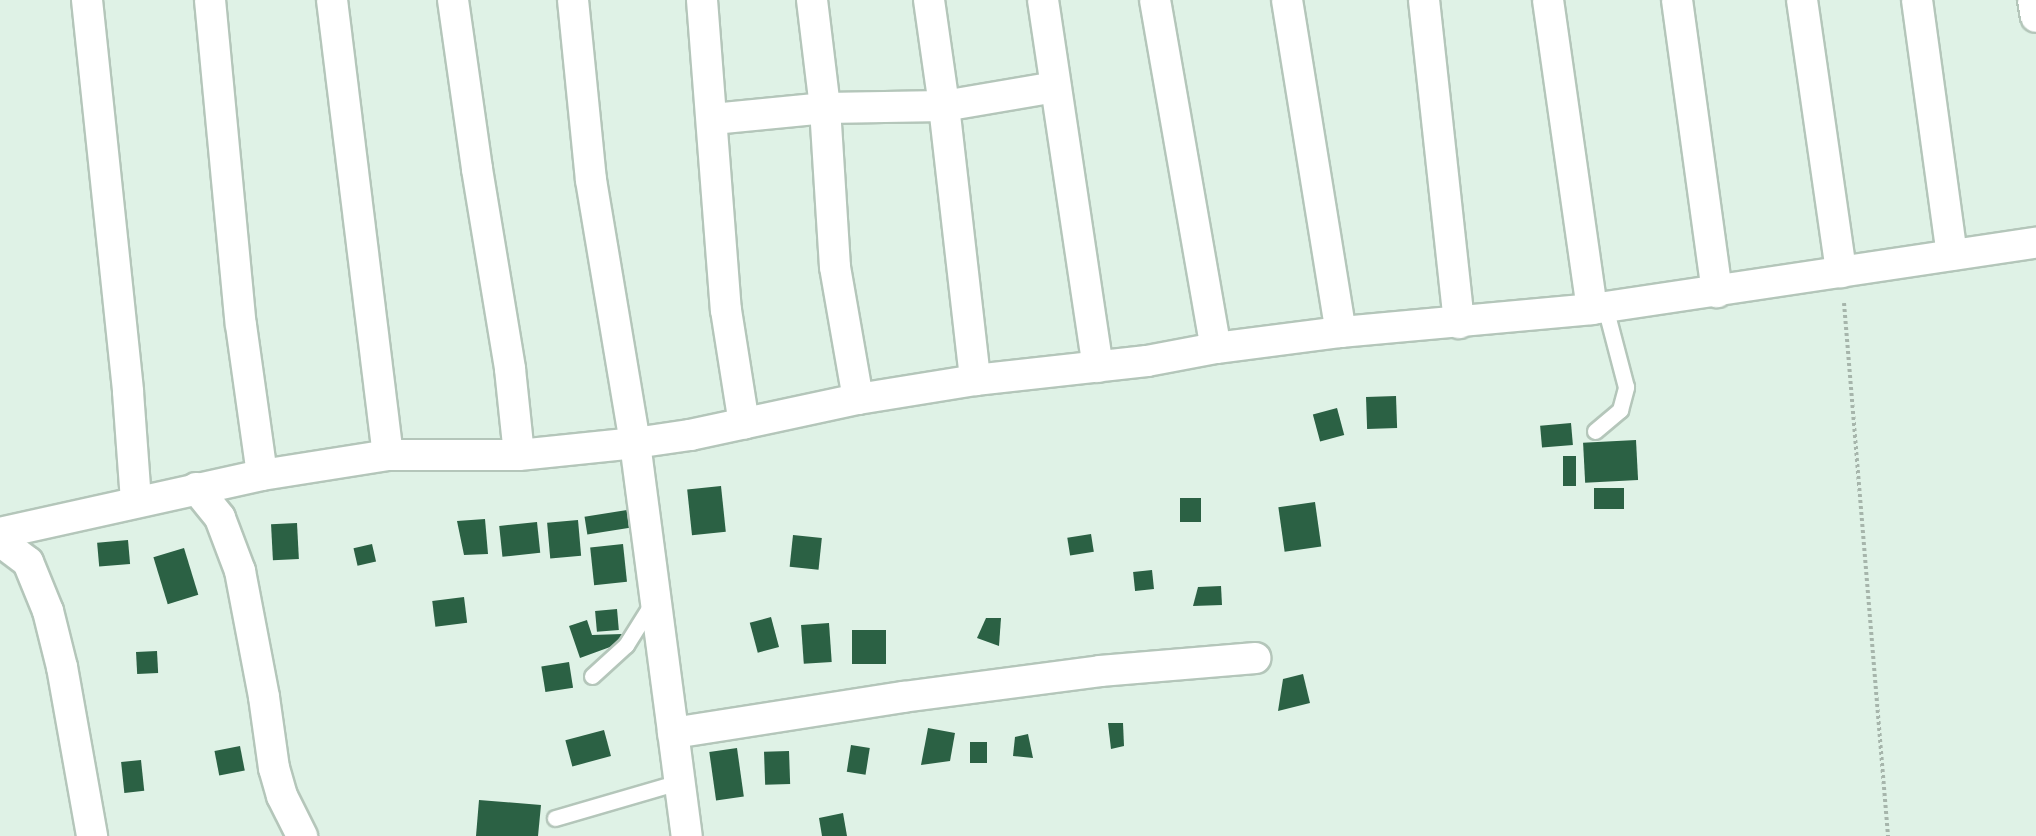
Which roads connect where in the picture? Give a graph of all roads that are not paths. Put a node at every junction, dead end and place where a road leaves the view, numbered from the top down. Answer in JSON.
{"nodes":[{"id":1,"x":87,"y":0,"type":"edge"},
{"id":2,"x":210,"y":0,"type":"edge"},
{"id":3,"x":332,"y":0,"type":"edge"},
{"id":4,"x":453,"y":0,"type":"edge"},
{"id":5,"x":573,"y":0,"type":"edge"},
{"id":6,"x":702,"y":0,"type":"edge"},
{"id":7,"x":812,"y":0,"type":"edge"},
{"id":8,"x":929,"y":0,"type":"edge"},
{"id":9,"x":1043,"y":0,"type":"edge"},
{"id":10,"x":1155,"y":0,"type":"edge"},
{"id":11,"x":1287,"y":0,"type":"edge"},
{"id":12,"x":1425,"y":0,"type":"edge"},
{"id":13,"x":1548,"y":0,"type":"edge"},
{"id":14,"x":1677,"y":0,"type":"edge"},
{"id":15,"x":1802,"y":0,"type":"edge"},
{"id":16,"x":1917,"y":0,"type":"edge"},
{"id":17,"x":2033,"y":0,"type":"edge"},
{"id":18,"x":2036,"y":17,"type":"edge"},
{"id":19,"x":1055,"y":87,"type":"junction"},
{"id":20,"x":944,"y":106,"type":"junction"},
{"id":21,"x":825,"y":108,"type":"junction"},
{"id":22,"x":713,"y":119,"type":"junction"},
{"id":23,"x":2036,"y":243,"type":"edge"},
{"id":24,"x":1953,"y":255,"type":"junction"},
{"id":25,"x":1841,"y":272,"type":"junction"},
{"id":26,"x":1718,"y":292,"type":"junction"},
{"id":27,"x":1598,"y":308,"type":"junction"},
{"id":28,"x":1459,"y":323,"type":"junction"},
{"id":29,"x":1341,"y":332,"type":"junction"},
{"id":30,"x":1216,"y":348,"type":"junction"},
{"id":31,"x":1098,"y":367,"type":"junction"},
{"id":32,"x":975,"y":380,"type":"junction"},
{"id":33,"x":858,"y":399,"type":"junction"},
{"id":34,"x":744,"y":424,"type":"junction"},
{"id":35,"x":1596,"y":431,"type":"dead end"},
{"id":36,"x":635,"y":443,"type":"junction"},
{"id":37,"x":519,"y":454,"type":"junction"},
{"id":38,"x":388,"y":455,"type":"junction"},
{"id":39,"x":262,"y":475,"type":"junction"},
{"id":40,"x":196,"y":488,"type":"junction"},
{"id":41,"x":136,"y":501,"type":"junction"},
{"id":42,"x":37,"y":524,"type":"junction"},
{"id":43,"x":0,"y":533,"type":"edge"},
{"id":44,"x":0,"y":541,"type":"edge"},
{"id":45,"x":28,"y":562,"type":"junction"},
{"id":46,"x":655,"y":599,"type":"junction"},
{"id":47,"x":1255,"y":658,"type":"dead end"},
{"id":48,"x":592,"y":676,"type":"dead end"},
{"id":49,"x":673,"y":732,"type":"junction"},
{"id":50,"x":680,"y":782,"type":"junction"},
{"id":51,"x":555,"y":818,"type":"dead end"},
{"id":52,"x":92,"y":836,"type":"edge"},
{"id":53,"x":302,"y":836,"type":"edge"},
{"id":54,"x":687,"y":836,"type":"edge"}],
"edges":[{"from":1,"to":41,"type":"street"},
{"from":2,"to":39,"type":"street"},
{"from":3,"to":38,"type":"street"},
{"from":4,"to":37,"type":"street"},
{"from":5,"to":36,"type":"street"},
{"from":6,"to":22,"type":"street"},
{"from":7,"to":21,"type":"street"},
{"from":8,"to":20,"type":"street"},
{"from":9,"to":19,"type":"street"},
{"from":10,"to":30,"type":"street"},
{"from":11,"to":29,"type":"street"},
{"from":12,"to":28,"type":"street"},
{"from":13,"to":27,"type":"street"},
{"from":14,"to":26,"type":"street"},
{"from":15,"to":25,"type":"street"},
{"from":16,"to":24,"type":"street"},
{"from":17,"to":18,"type":"street"},
{"from":19,"to":20,"type":"street"},
{"from":19,"to":31,"type":"street"},
{"from":20,"to":21,"type":"street"},
{"from":20,"to":32,"type":"street"},
{"from":21,"to":22,"type":"street"},
{"from":21,"to":33,"type":"street"},
{"from":22,"to":34,"type":"street"},
{"from":23,"to":24,"type":"street"},
{"from":24,"to":25,"type":"street"},
{"from":25,"to":26,"type":"street"},
{"from":26,"to":27,"type":"street"},
{"from":27,"to":28,"type":"street"},
{"from":27,"to":35,"type":"lane"},
{"from":28,"to":29,"type":"street"},
{"from":29,"to":30,"type":"street"},
{"from":30,"to":31,"type":"street"},
{"from":31,"to":32,"type":"street"},
{"from":32,"to":33,"type":"street"},
{"from":33,"to":34,"type":"street"},
{"from":34,"to":36,"type":"street"},
{"from":36,"to":37,"type":"street"},
{"from":36,"to":46,"type":"street"},
{"from":37,"to":38,"type":"street"},
{"from":38,"to":39,"type":"street"},
{"from":39,"to":40,"type":"street"},
{"from":40,"to":41,"type":"street"},
{"from":40,"to":53,"type":"street"},
{"from":41,"to":42,"type":"street"},
{"from":42,"to":43,"type":"street"},
{"from":42,"to":45,"type":"street"},
{"from":44,"to":45,"type":"street"},
{"from":45,"to":52,"type":"street"},
{"from":46,"to":48,"type":"lane"},
{"from":46,"to":49,"type":"street"},
{"from":47,"to":49,"type":"street"},
{"from":49,"to":50,"type":"street"},
{"from":50,"to":51,"type":"lane"},
{"from":50,"to":54,"type":"street"}]}
